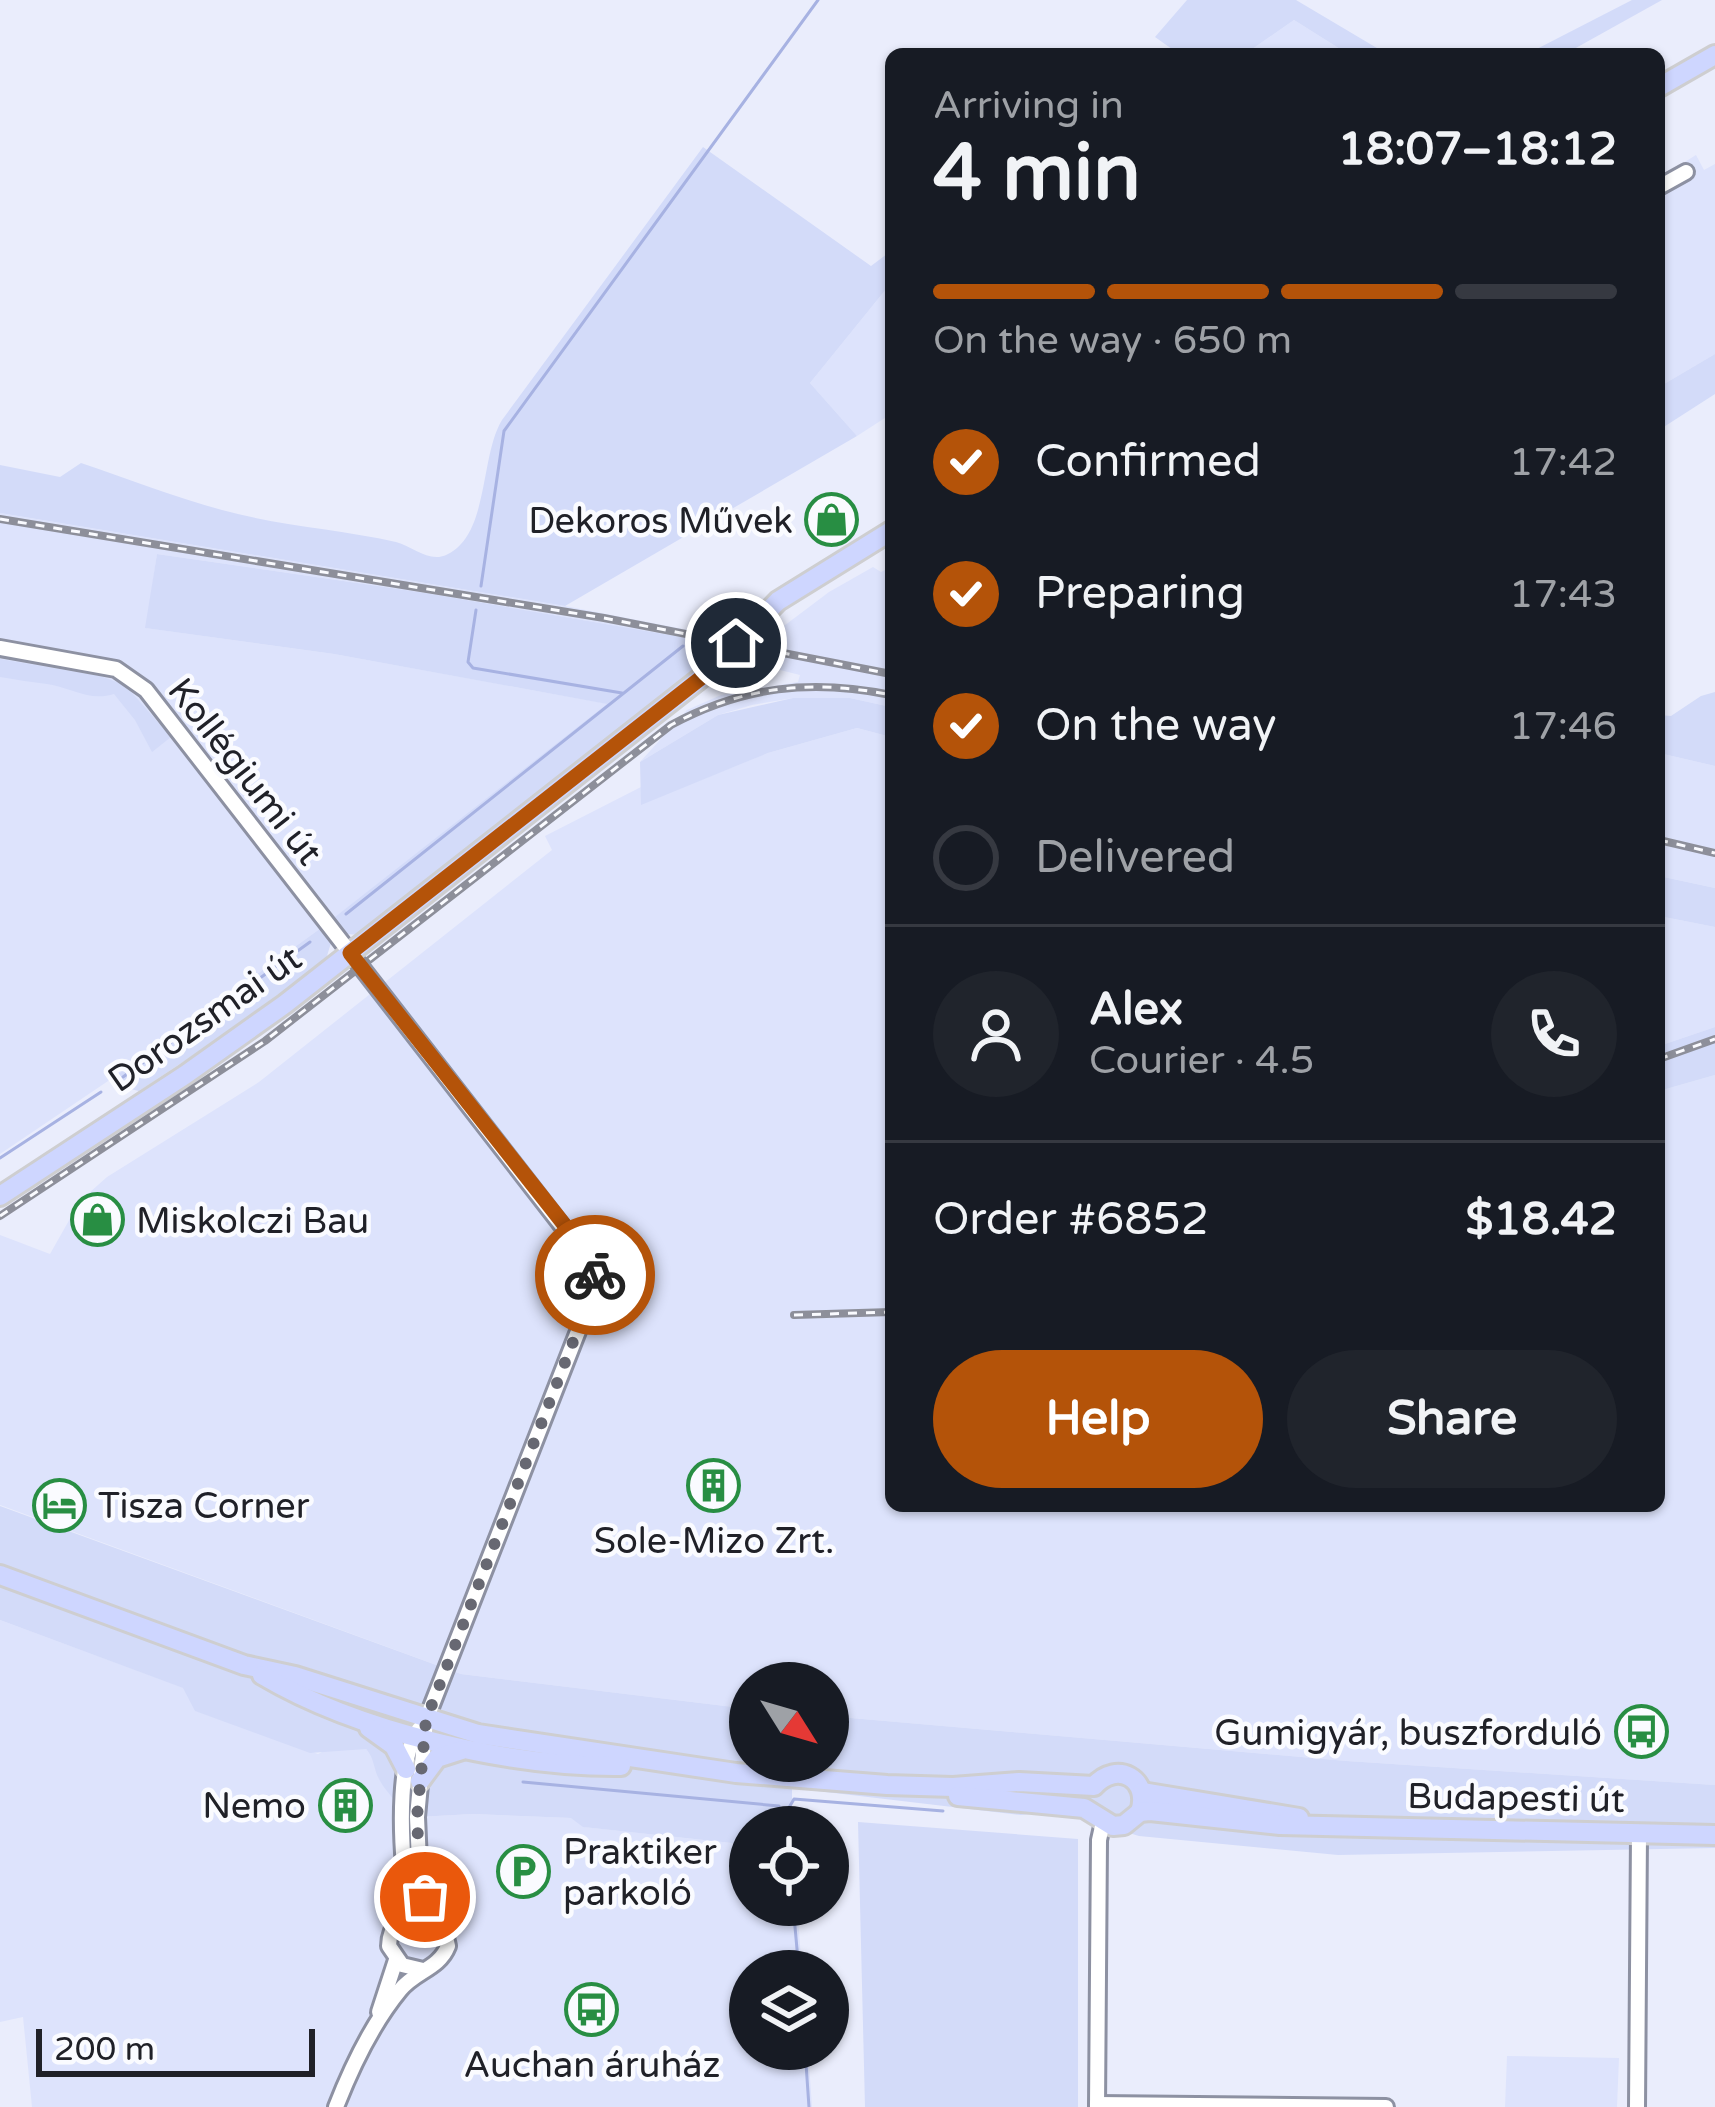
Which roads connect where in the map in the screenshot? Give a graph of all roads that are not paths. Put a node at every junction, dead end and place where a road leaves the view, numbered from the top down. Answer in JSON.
{"nodes":[{"id":1,"x":1715,"y":55,"type":"edge"},
{"id":2,"x":1665,"y":84,"type":"edge"},
{"id":3,"x":1685,"y":172,"type":"dead end"},
{"id":4,"x":1665,"y":184,"type":"edge"},
{"id":5,"x":885,"y":535,"type":"edge"},
{"id":6,"x":0,"y":648,"type":"edge"},
{"id":7,"x":350,"y":953,"type":"junction"},
{"id":8,"x":0,"y":1196,"type":"edge"},
{"id":9,"x":0,"y":1575,"type":"edge"},
{"id":10,"x":244,"y":1665,"type":"junction"},
{"id":11,"x":345,"y":1712,"type":"junction"},
{"id":12,"x":421,"y":1731,"type":"junction"},
{"id":13,"x":466,"y":1749,"type":"junction"},
{"id":14,"x":668,"y":1765,"type":"junction"},
{"id":15,"x":413,"y":1775,"type":"junction"},
{"id":16,"x":887,"y":1785,"type":"junction"},
{"id":17,"x":1094,"y":1786,"type":"junction"},
{"id":18,"x":1120,"y":1813,"type":"junction"},
{"id":19,"x":1639,"y":1834,"type":"junction"},
{"id":20,"x":1715,"y":1835,"type":"edge"},
{"id":21,"x":400,"y":1917,"type":"junction"},
{"id":22,"x":437,"y":1917,"type":"junction"},
{"id":23,"x":396,"y":1960,"type":"junction"},
{"id":24,"x":423,"y":1970,"type":"junction"},
{"id":25,"x":375,"y":2024,"type":"junction"},
{"id":26,"x":1097,"y":2106,"type":"edge"},
{"id":27,"x":336,"y":2107,"type":"edge"},
{"id":28,"x":1386,"y":2107,"type":"edge"},
{"id":29,"x":1637,"y":2107,"type":"edge"}],
"edges":[{"from":1,"to":2,"type":"main road"},
{"from":3,"to":4,"type":"street"},
{"from":5,"to":7,"type":"main road","name":"Dorozsmai út"},
{"from":6,"to":7,"type":"street","name":"Kollégiumi út"},
{"from":7,"to":8,"type":"main road","name":"Dorozsmai út"},
{"from":7,"to":12,"type":"street","name":"Kollégiumi út"},
{"from":9,"to":10,"type":"main road","name":"Budapesti út"},
{"from":10,"to":11,"type":"main road","name":"Budapesti út"},
{"from":10,"to":12,"type":"main road","name":"Budapesti út"},
{"from":11,"to":12,"type":"main road","name":"Budapesti út"},
{"from":11,"to":15,"type":"main road"},
{"from":12,"to":13,"type":"main road","name":"Budapesti út"},
{"from":12,"to":14,"type":"main road","name":"Budapesti út"},
{"from":12,"to":15,"type":"street"},
{"from":13,"to":14,"type":"main road","name":"Budapesti út"},
{"from":13,"to":15,"type":"main road"},
{"from":14,"to":16,"type":"main road","name":"Budapesti út"},
{"from":15,"to":21,"type":"street"},
{"from":15,"to":22,"type":"street"},
{"from":16,"to":17,"type":"main road","name":"Budapesti út"},
{"from":16,"to":18,"type":"main road","name":"Budapesti út"},
{"from":17,"to":18,"type":"main road"},
{"from":17,"to":18,"type":"main road","name":"Budapesti út"},
{"from":18,"to":19,"type":"main road","name":"Budapesti út"},
{"from":18,"to":26,"type":"street"},
{"from":19,"to":20,"type":"main road","name":"Budapesti út"},
{"from":19,"to":29,"type":"street"},
{"from":21,"to":22,"type":"street"},
{"from":21,"to":23,"type":"street"},
{"from":22,"to":24,"type":"street"},
{"from":23,"to":24,"type":"street"},
{"from":23,"to":25,"type":"street"},
{"from":24,"to":25,"type":"street"},
{"from":25,"to":27,"type":"street"},
{"from":26,"to":28,"type":"street"}]}
